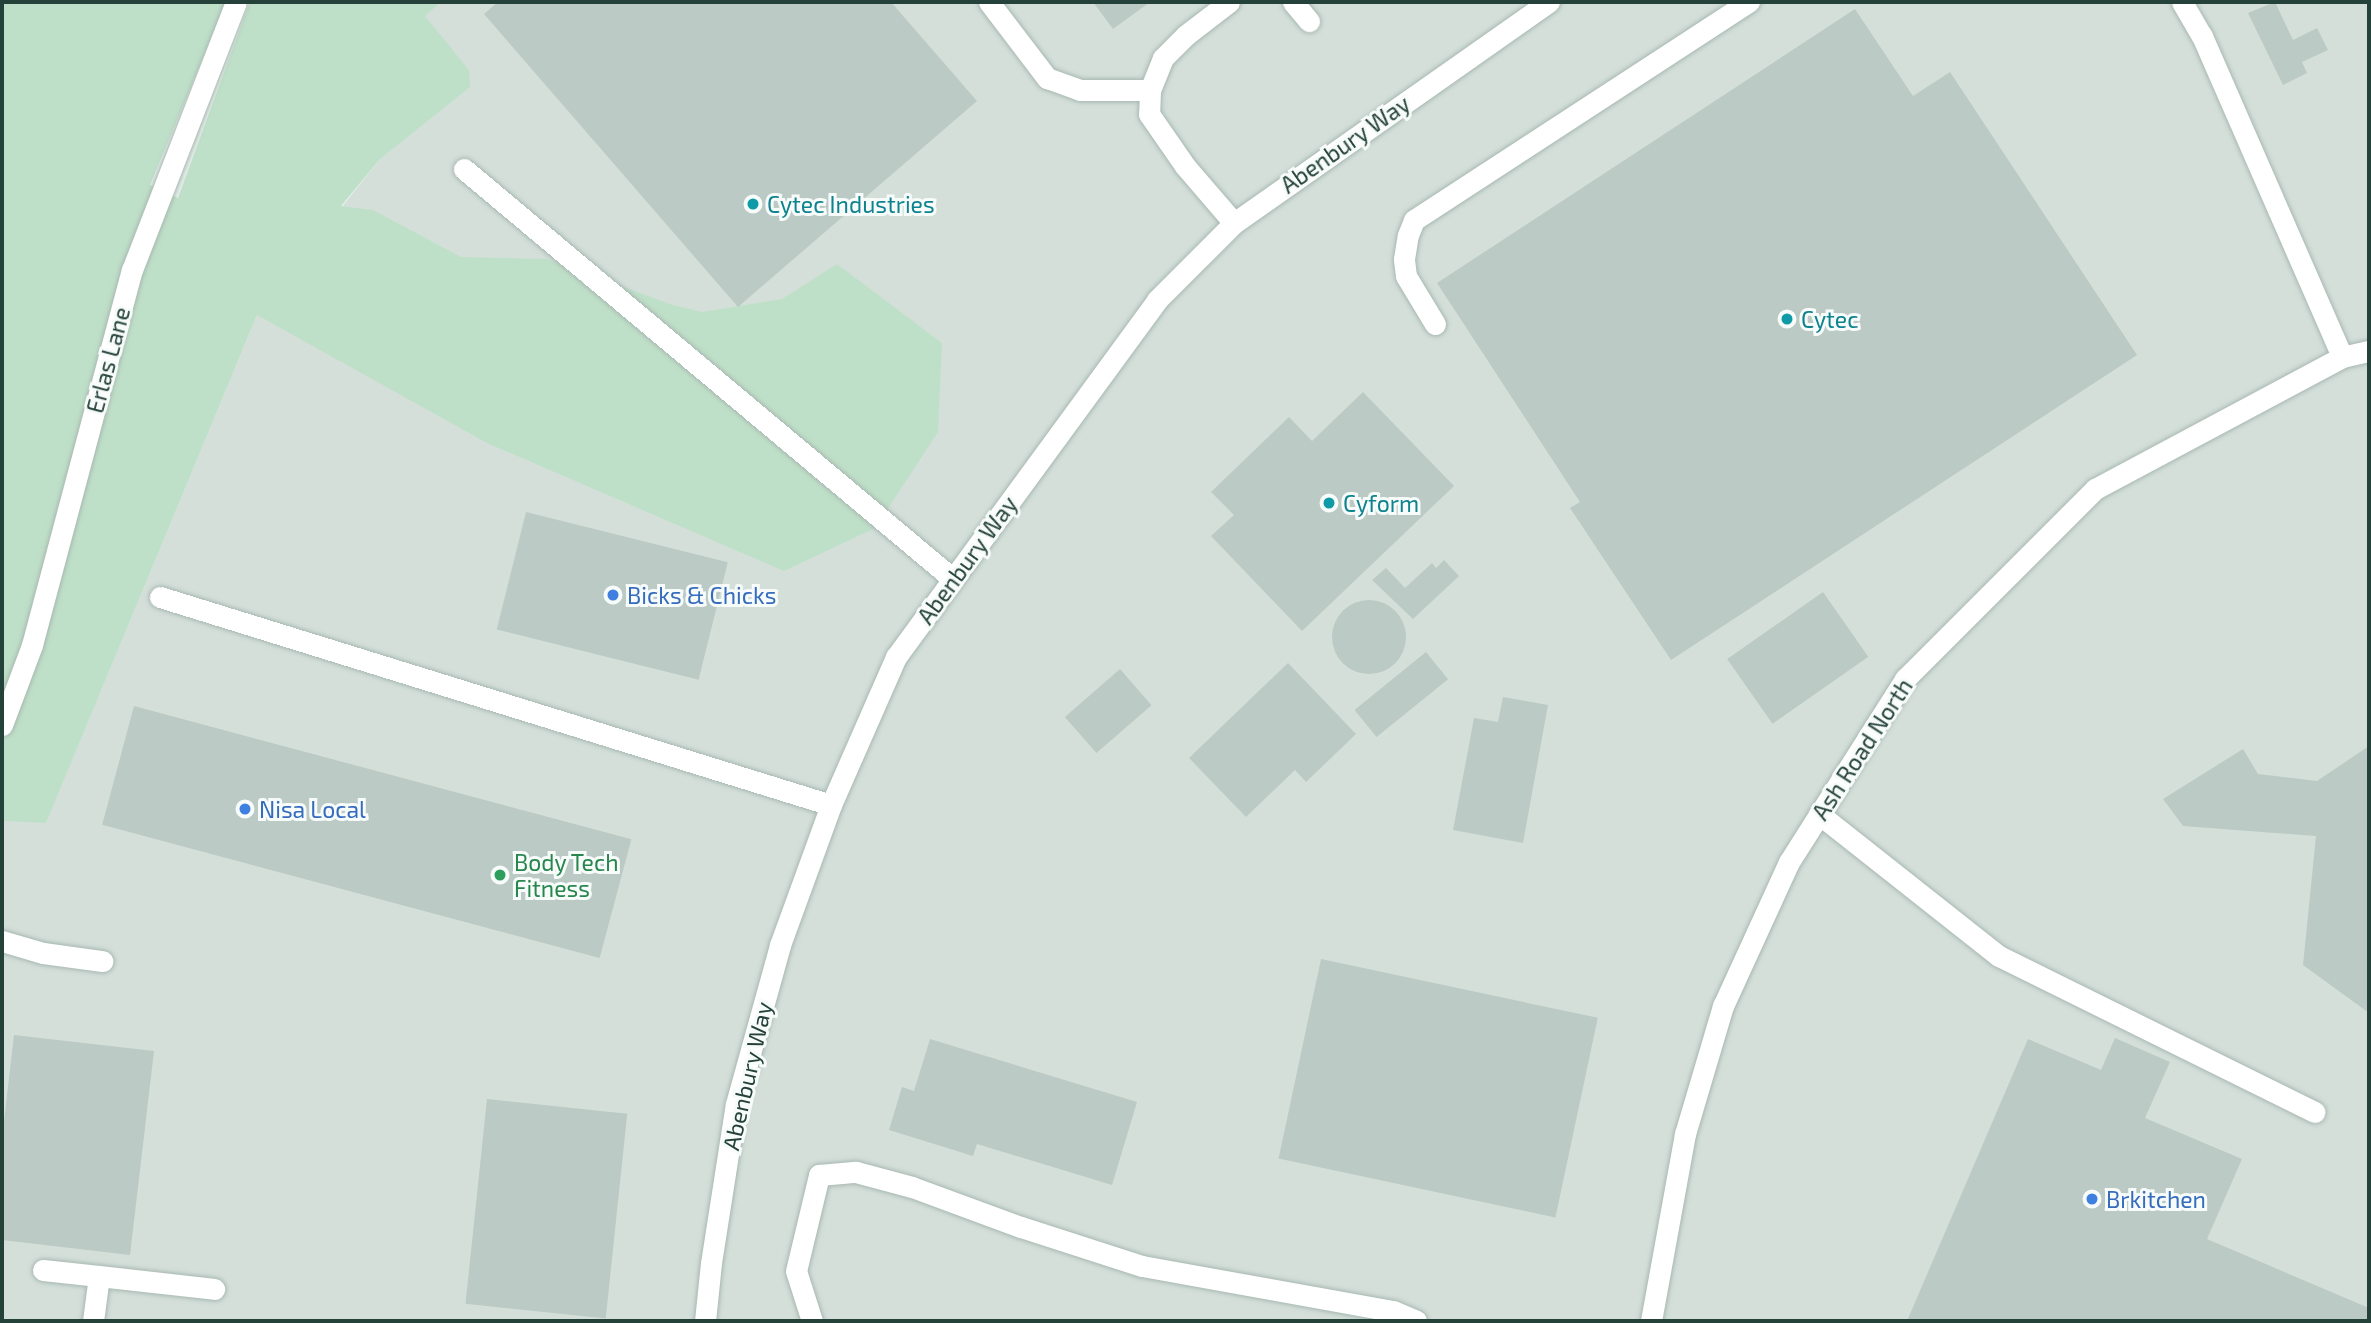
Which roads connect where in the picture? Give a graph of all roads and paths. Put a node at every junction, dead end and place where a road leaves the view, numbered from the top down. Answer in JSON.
{"nodes":[{"id":1,"x":236,"y":2,"type":"edge"},
{"id":2,"x":989,"y":2,"type":"edge"},
{"id":3,"x":1229,"y":2,"type":"edge"},
{"id":4,"x":1293,"y":2,"type":"edge"},
{"id":5,"x":1549,"y":2,"type":"edge"},
{"id":6,"x":1749,"y":2,"type":"edge"},
{"id":7,"x":2182,"y":2,"type":"edge"},
{"id":8,"x":1309,"y":22,"type":"dead end"},
{"id":9,"x":1150,"y":90,"type":"junction"},
{"id":10,"x":464,"y":169,"type":"dead end"},
{"id":11,"x":1234,"y":223,"type":"junction"},
{"id":12,"x":1435,"y":324,"type":"dead end"},
{"id":13,"x":2369,"y":351,"type":"edge"},
{"id":14,"x":2343,"y":357,"type":"junction"},
{"id":15,"x":953,"y":579,"type":"junction"},
{"id":16,"x":160,"y":597,"type":"dead end"},
{"id":17,"x":2,"y":725,"type":"edge"},
{"id":18,"x":831,"y":805,"type":"junction"},
{"id":19,"x":1819,"y":814,"type":"junction"},
{"id":20,"x":2,"y":941,"type":"edge"},
{"id":21,"x":102,"y":961,"type":"dead end"},
{"id":22,"x":2315,"y":1112,"type":"dead end"},
{"id":23,"x":43,"y":1270,"type":"dead end"},
{"id":24,"x":99,"y":1276,"type":"junction"},
{"id":25,"x":214,"y":1289,"type":"dead end"},
{"id":26,"x":93,"y":1321,"type":"edge"},
{"id":27,"x":705,"y":1321,"type":"edge"},
{"id":28,"x":812,"y":1321,"type":"edge"},
{"id":29,"x":1416,"y":1321,"type":"edge"},
{"id":30,"x":1651,"y":1321,"type":"edge"}],
"edges":[{"from":1,"to":17,"type":"street","name":"Erlas Lane"},
{"from":2,"to":9,"type":"street"},
{"from":3,"to":9,"type":"street"},
{"from":4,"to":8,"type":"street"},
{"from":5,"to":11,"type":"street","name":"Abenbury Way"},
{"from":6,"to":12,"type":"street"},
{"from":7,"to":14,"type":"street"},
{"from":9,"to":11,"type":"street"},
{"from":10,"to":15,"type":"street"},
{"from":11,"to":15,"type":"street","name":"Abenbury Way"},
{"from":13,"to":14,"type":"street","name":"Ash Road North"},
{"from":14,"to":19,"type":"street","name":"Ash Road North"},
{"from":15,"to":18,"type":"street","name":"Abenbury Way"},
{"from":16,"to":18,"type":"street"},
{"from":18,"to":27,"type":"street","name":"Abenbury Way"},
{"from":19,"to":22,"type":"street"},
{"from":19,"to":30,"type":"street","name":"Ash Road North"},
{"from":20,"to":21,"type":"street"},
{"from":23,"to":24,"type":"street"},
{"from":24,"to":25,"type":"street"},
{"from":24,"to":26,"type":"street"},
{"from":28,"to":29,"type":"street"}]}
